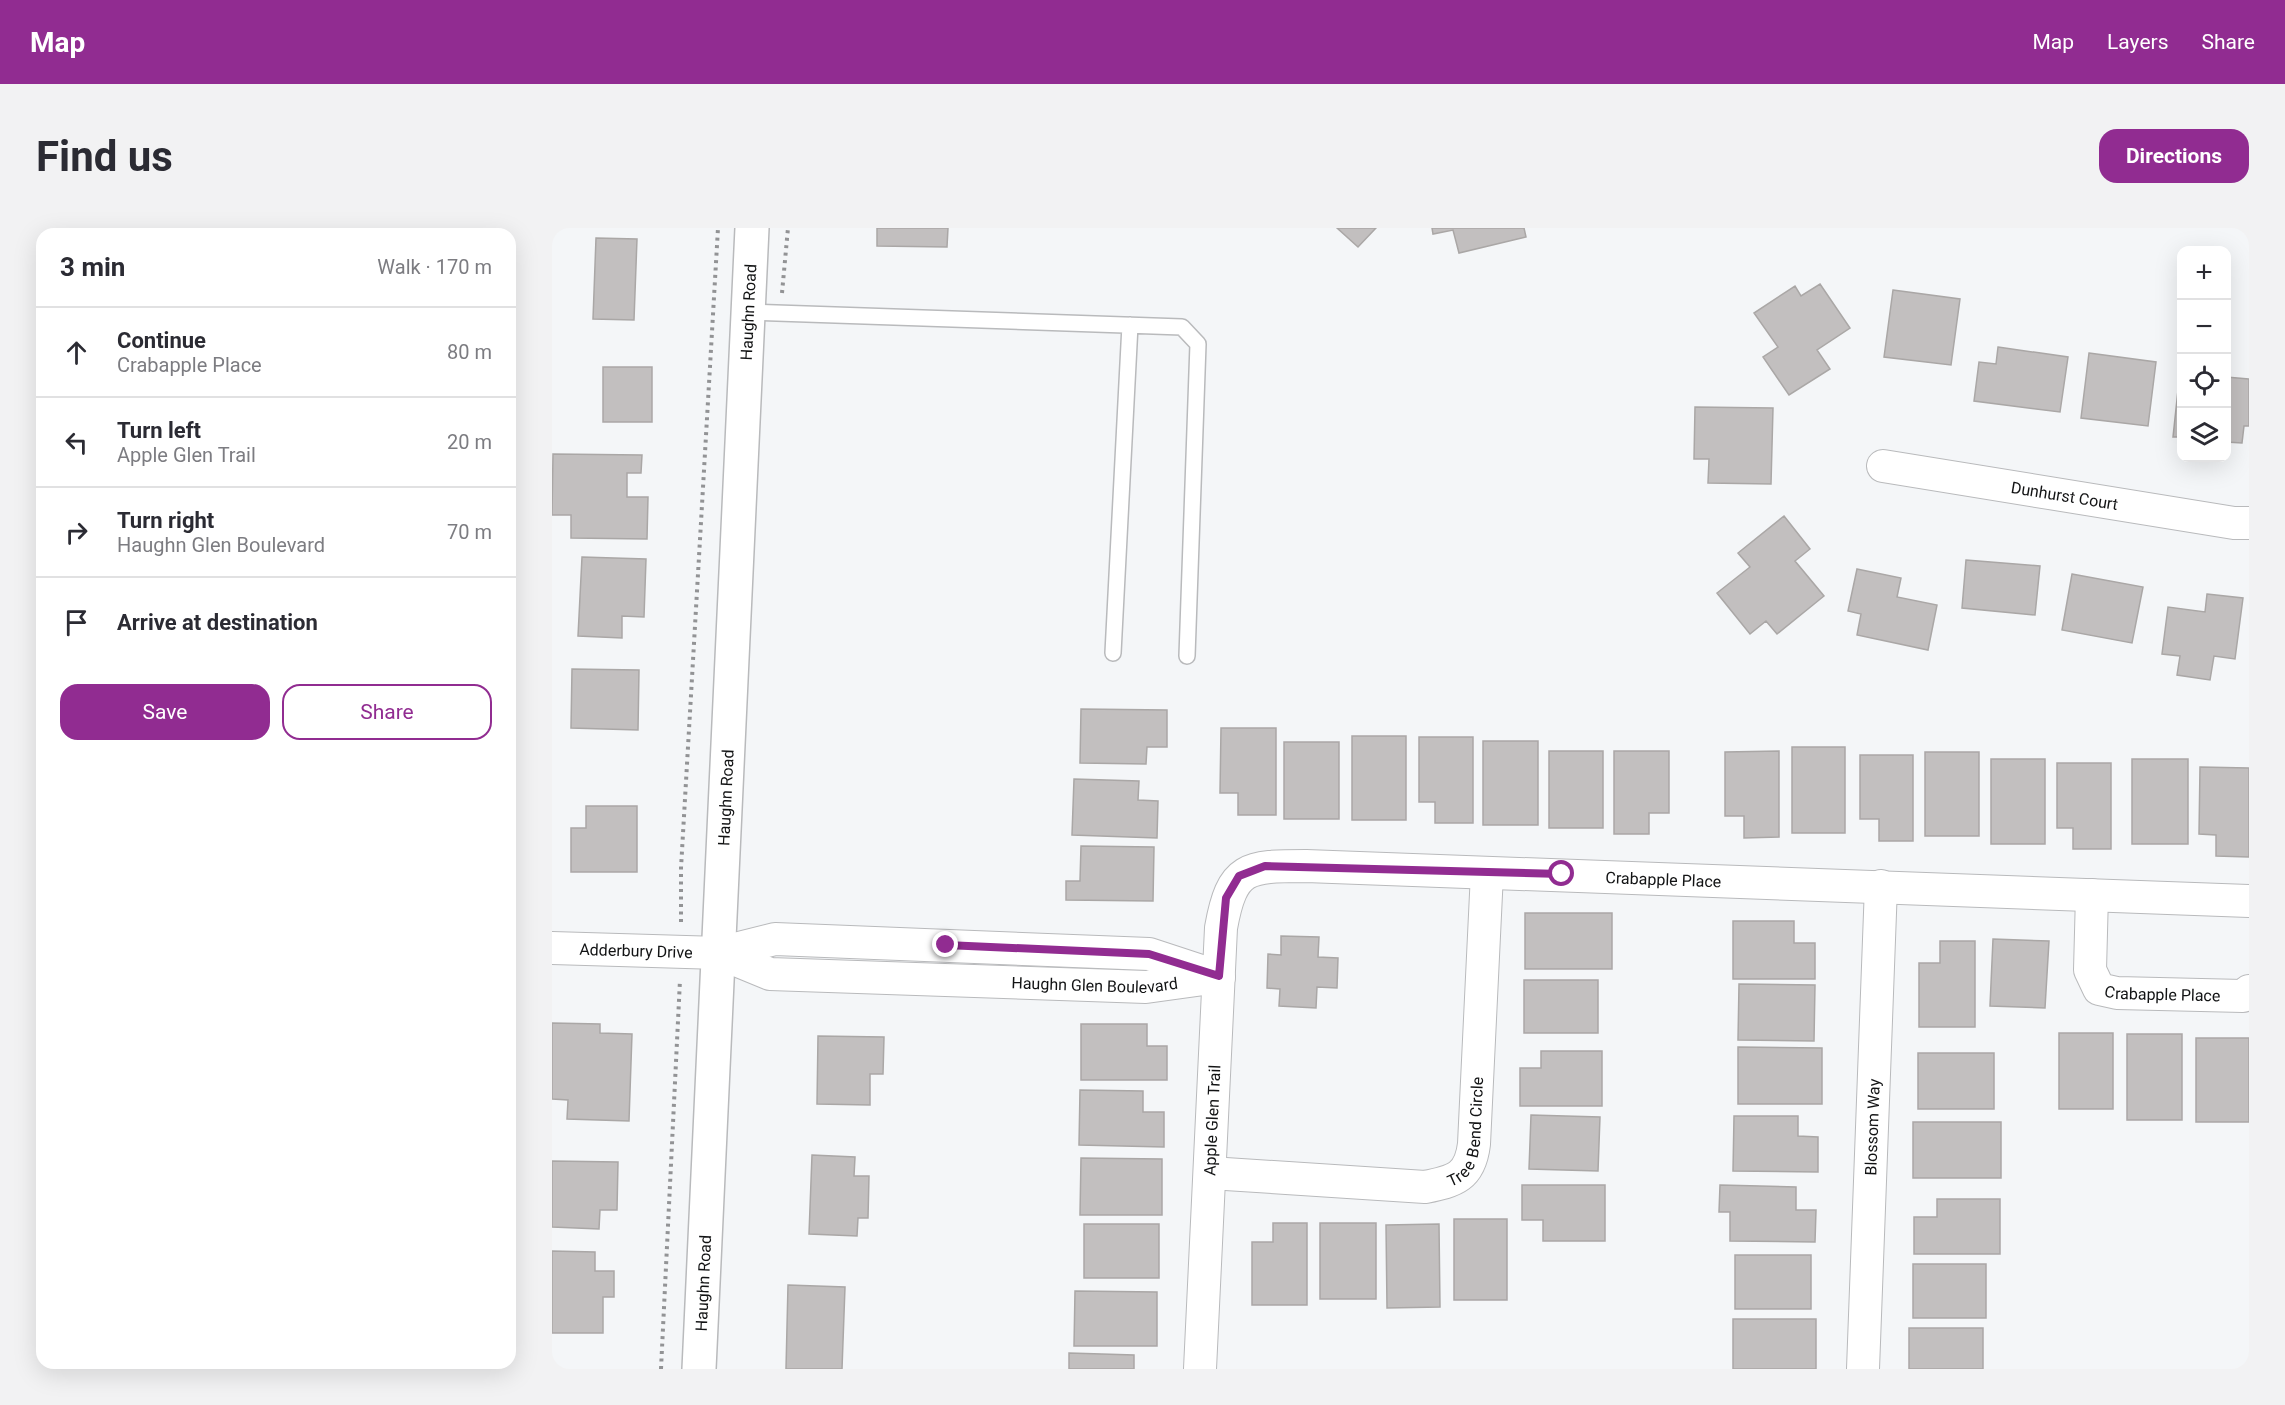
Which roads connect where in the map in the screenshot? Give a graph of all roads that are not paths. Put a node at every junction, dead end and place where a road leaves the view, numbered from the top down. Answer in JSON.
{"nodes":[{"id":1,"x":752,"y":228,"type":"edge"},
{"id":2,"x":748,"y":312,"type":"junction"},
{"id":3,"x":1130,"y":326,"type":"junction"},
{"id":4,"x":1882,"y":466,"type":"dead end"},
{"id":5,"x":2249,"y":523,"type":"edge"},
{"id":6,"x":1113,"y":653,"type":"dead end"},
{"id":7,"x":1187,"y":656,"type":"dead end"},
{"id":8,"x":1487,"y":873,"type":"junction"},
{"id":9,"x":1239,"y":876,"type":"joint"},
{"id":10,"x":1881,"y":886,"type":"junction"},
{"id":11,"x":2092,"y":895,"type":"junction"},
{"id":12,"x":2249,"y":901,"type":"edge"},
{"id":13,"x":552,"y":948,"type":"edge"},
{"id":14,"x":719,"y":953,"type":"junction"},
{"id":15,"x":1219,"y":976,"type":"junction"},
{"id":16,"x":2249,"y":991,"type":"edge"},
{"id":17,"x":1210,"y":1173,"type":"junction"},
{"id":18,"x":699,"y":1369,"type":"edge"},
{"id":19,"x":1200,"y":1369,"type":"edge"},
{"id":20,"x":1863,"y":1369,"type":"edge"}],
"edges":[{"from":1,"to":2,"type":"street","name":"Haughn Road"},
{"from":2,"to":3,"type":"lane"},
{"from":2,"to":14,"type":"street","name":"Haughn Road"},
{"from":3,"to":6,"type":"lane"},
{"from":3,"to":7,"type":"lane"},
{"from":4,"to":5,"type":"street","name":"Dunhurst Court"},
{"from":8,"to":9,"type":"street","name":"Crabapple Place"},
{"from":8,"to":10,"type":"street","name":"Crabapple Place"},
{"from":8,"to":17,"type":"street","name":"Tree Bend Circle"},
{"from":9,"to":15,"type":"street","name":"Apple Glen Trail"},
{"from":10,"to":11,"type":"street","name":"Crabapple Place"},
{"from":10,"to":20,"type":"street","name":"Blossom Way"},
{"from":11,"to":12,"type":"street","name":"Crabapple Place"},
{"from":11,"to":16,"type":"street","name":"Crabapple Place"},
{"from":13,"to":14,"type":"street","name":"Adderbury Drive"},
{"from":14,"to":15,"type":"street","name":"Haughn Glen Boulevard"},
{"from":14,"to":18,"type":"street","name":"Haughn Road"},
{"from":15,"to":17,"type":"street","name":"Apple Glen Trail"},
{"from":17,"to":19,"type":"street","name":"Apple Glen Trail"}]}
